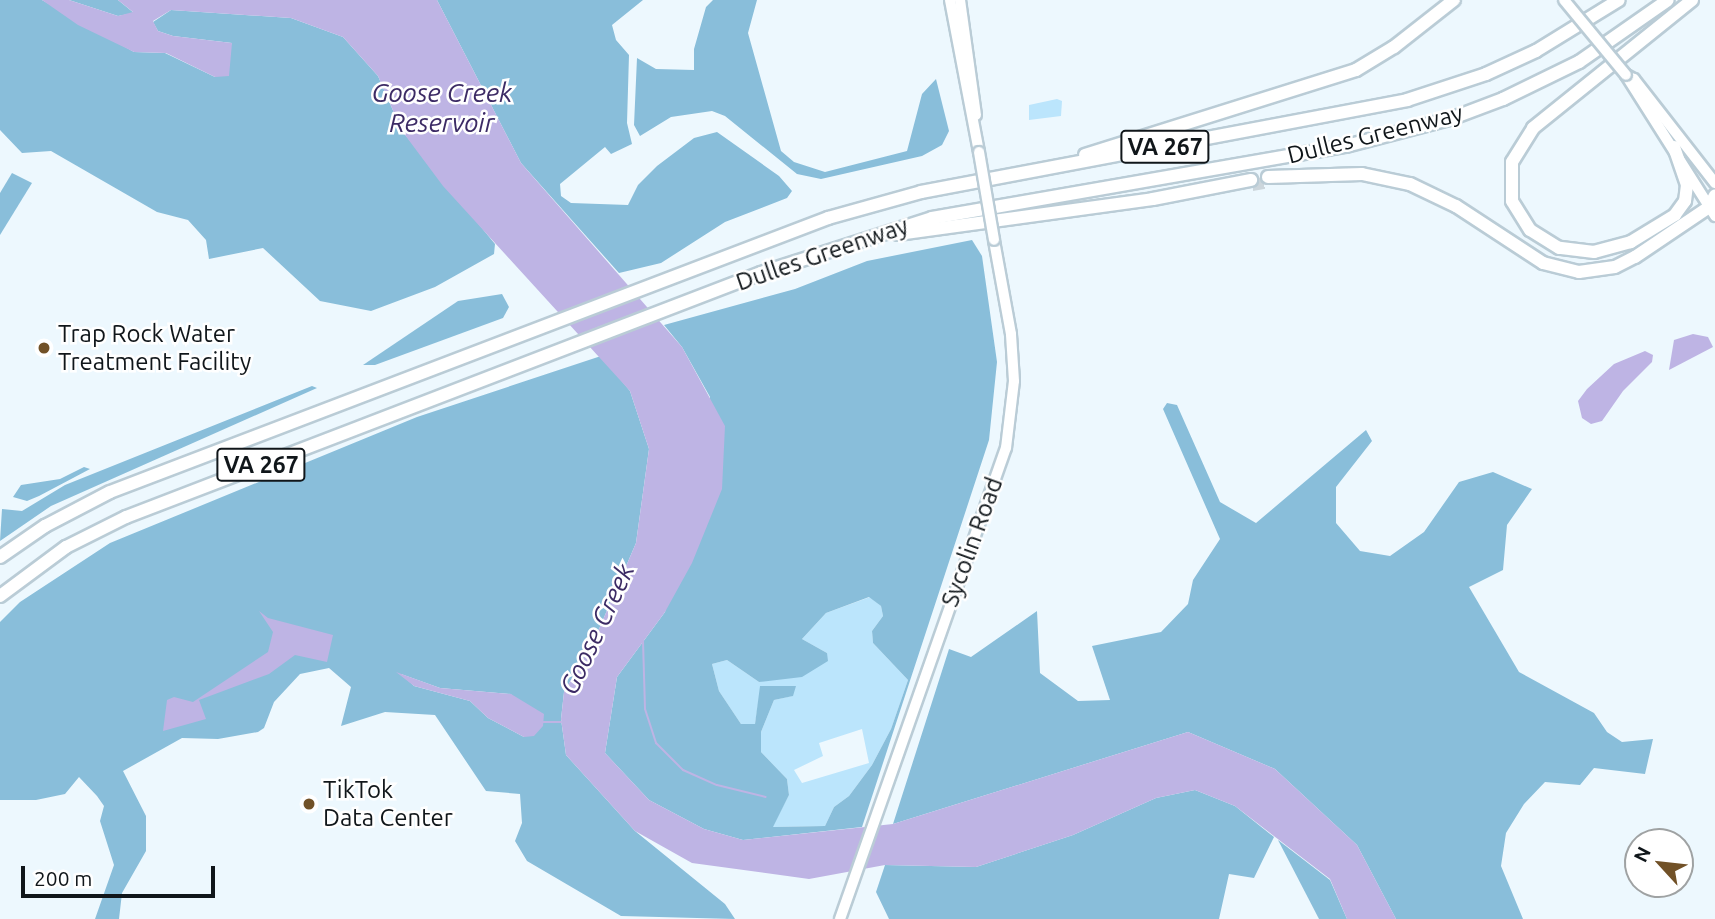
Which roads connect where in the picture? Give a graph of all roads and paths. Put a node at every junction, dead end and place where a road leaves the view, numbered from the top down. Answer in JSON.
{"nodes":[{"id":1,"x":950,"y":0,"type":"edge"},
{"id":2,"x":960,"y":0,"type":"edge"},
{"id":3,"x":1454,"y":0,"type":"edge"},
{"id":4,"x":1564,"y":0,"type":"edge"},
{"id":5,"x":1619,"y":0,"type":"edge"},
{"id":6,"x":1668,"y":0,"type":"edge"},
{"id":7,"x":1692,"y":0,"type":"edge"},
{"id":8,"x":1626,"y":75,"type":"junction"},
{"id":9,"x":1305,"y":86,"type":"junction"},
{"id":10,"x":1280,"y":98,"type":"dead end"},
{"id":11,"x":1250,"y":102,"type":"junction"},
{"id":12,"x":1264,"y":103,"type":"dead end"},
{"id":13,"x":1674,"y":147,"type":"junction"},
{"id":14,"x":978,"y":152,"type":"junction"},
{"id":15,"x":1038,"y":170,"type":"junction"},
{"id":16,"x":1268,"y":179,"type":"tunnel mouth"},
{"id":17,"x":1252,"y":182,"type":"tunnel mouth"},
{"id":18,"x":1715,"y":183,"type":"edge"},
{"id":19,"x":1715,"y":195,"type":"edge"},
{"id":20,"x":1712,"y":212,"type":"edge"},
{"id":21,"x":839,"y":247,"type":"junction"},
{"id":22,"x":0,"y":557,"type":"edge"},
{"id":23,"x":0,"y":596,"type":"edge"},
{"id":24,"x":840,"y":919,"type":"edge"}],
"edges":[{"from":1,"to":14,"type":"main road","name":"Sycolin Road"},
{"from":2,"to":14,"type":"main road","name":"Sycolin Road"},
{"from":3,"to":9,"type":"highway"},
{"from":4,"to":8,"type":"main road","bridge":true},
{"from":5,"to":15,"type":"highway","name":"Dulles Greenway","number":"VA 267"},
{"from":6,"to":21,"type":"highway","name":"Dulles Greenway","number":"VA 267"},
{"from":7,"to":13,"type":"highway"},
{"from":8,"to":13,"type":"main road"},
{"from":8,"to":18,"type":"main road"},
{"from":9,"to":10,"type":"highway"},
{"from":9,"to":11,"type":"highway"},
{"from":11,"to":12,"type":"highway"},
{"from":11,"to":15,"type":"highway"},
{"from":13,"to":20,"type":"main road"},
{"from":14,"to":24,"type":"main road","name":"Sycolin Road","bridge":true},
{"from":15,"to":22,"type":"highway","name":"Dulles Greenway","number":"VA 267"},
{"from":16,"to":20,"type":"highway"},
{"from":17,"to":21,"type":"highway"},
{"from":19,"to":20,"type":"highway"},
{"from":21,"to":23,"type":"highway","name":"Dulles Greenway","number":"VA 267"}]}
